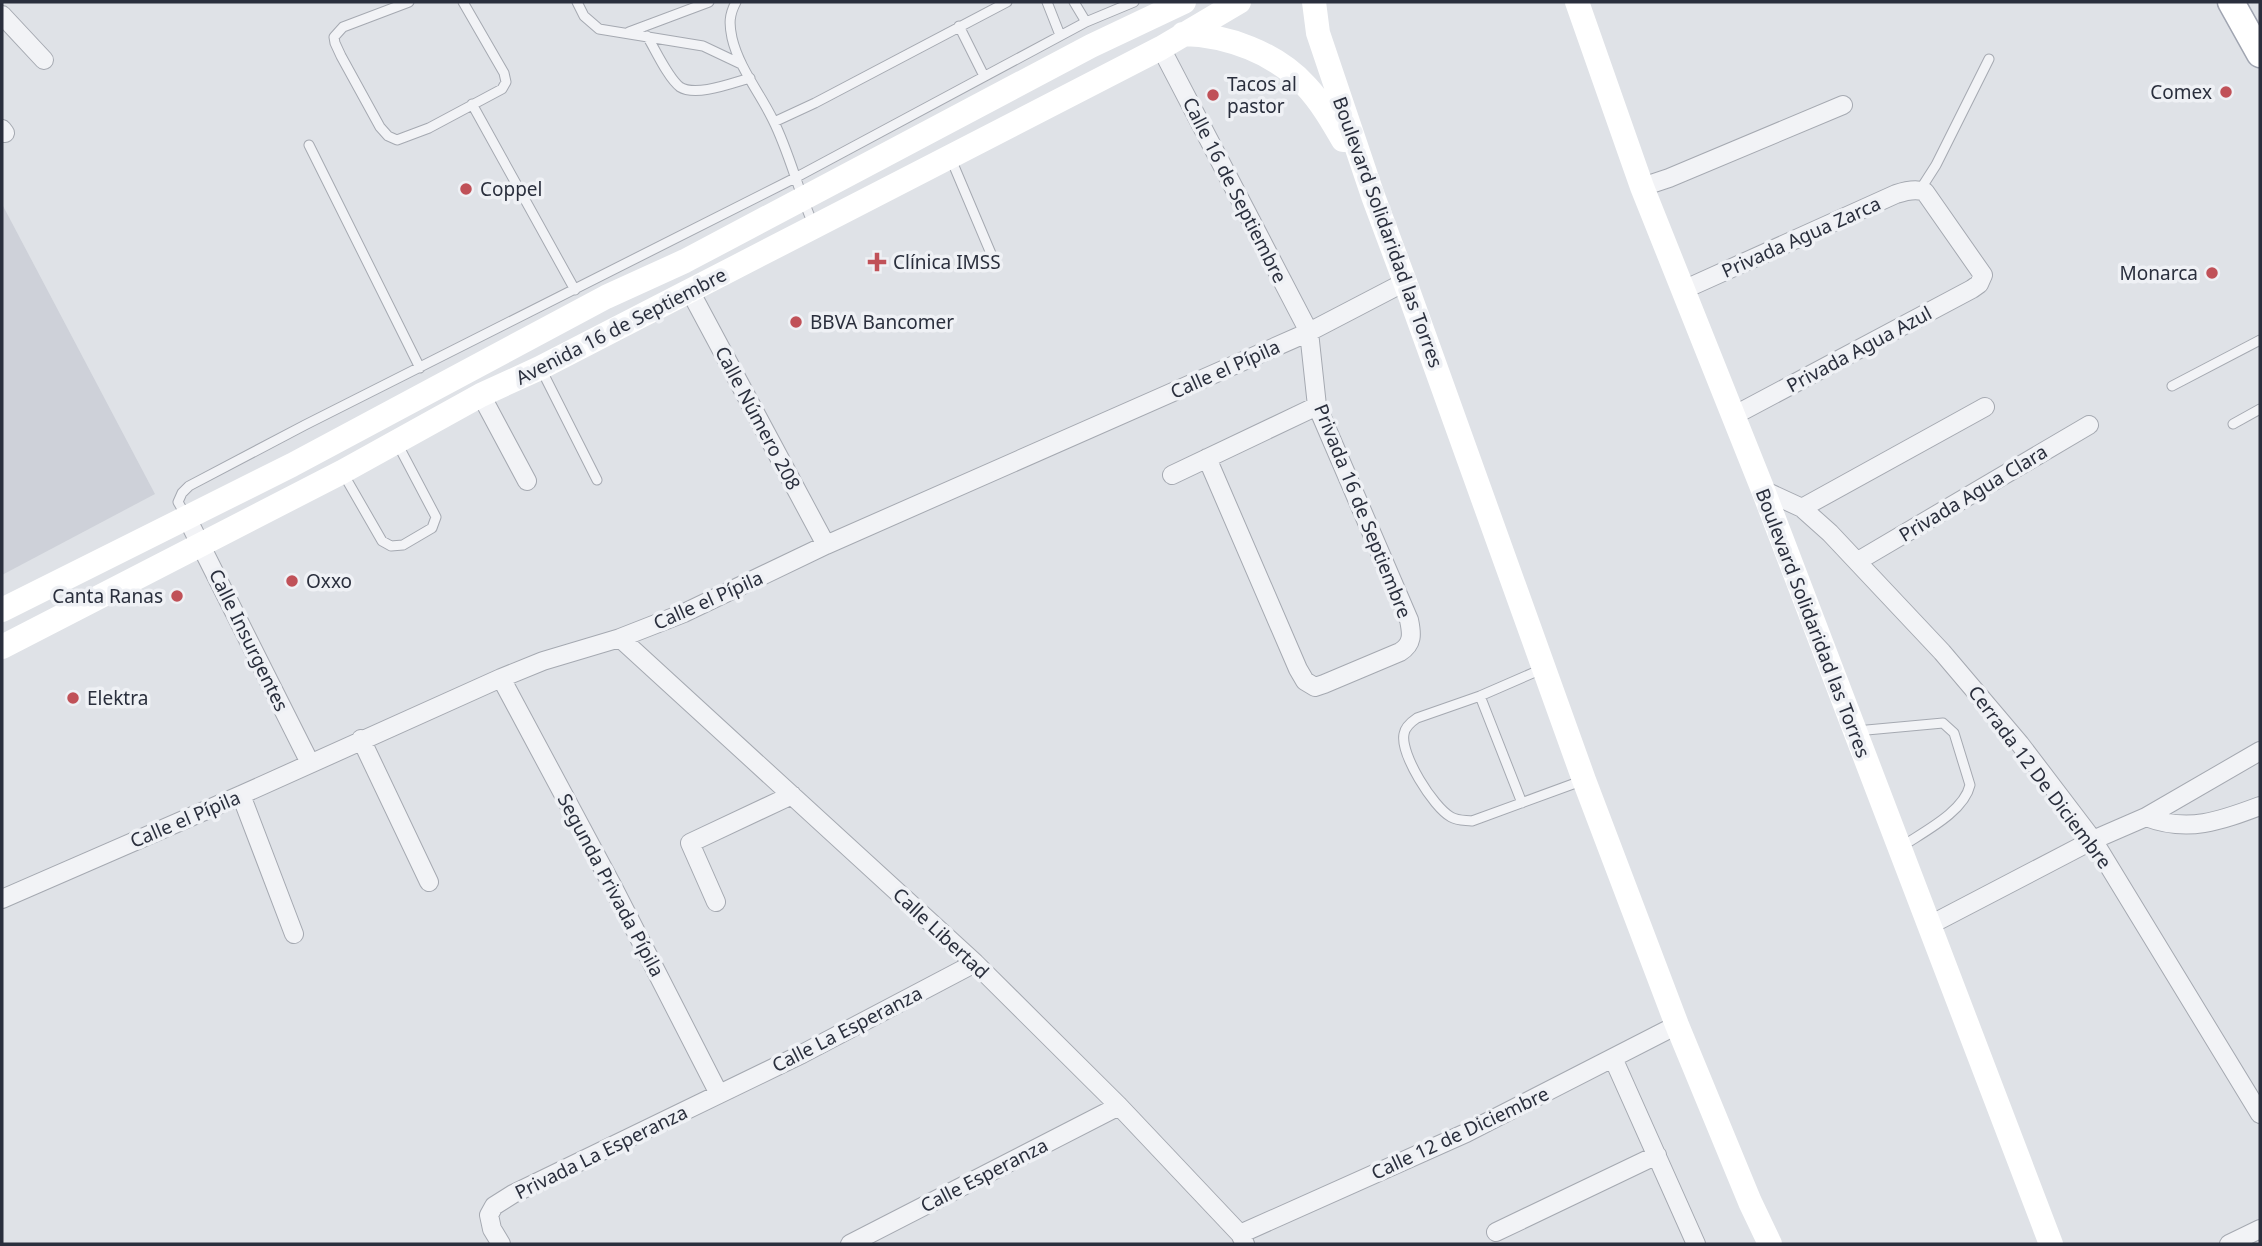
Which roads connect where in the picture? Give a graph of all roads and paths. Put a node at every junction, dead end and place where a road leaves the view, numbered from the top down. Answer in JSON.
{"nodes":[{"id":1,"x":410,"y":2,"type":"edge"},
{"id":2,"x":464,"y":2,"type":"edge"},
{"id":3,"x":577,"y":2,"type":"edge"},
{"id":4,"x":709,"y":2,"type":"edge"},
{"id":5,"x":736,"y":2,"type":"edge"},
{"id":6,"x":1007,"y":2,"type":"edge"},
{"id":7,"x":1047,"y":2,"type":"edge"},
{"id":8,"x":1074,"y":2,"type":"edge"},
{"id":9,"x":1134,"y":2,"type":"edge"},
{"id":10,"x":1184,"y":2,"type":"edge"},
{"id":11,"x":1239,"y":2,"type":"edge"},
{"id":12,"x":1314,"y":2,"type":"edge"},
{"id":13,"x":1577,"y":2,"type":"edge"},
{"id":14,"x":2231,"y":2,"type":"edge"},
{"id":15,"x":2,"y":15,"type":"edge"},
{"id":16,"x":1086,"y":22,"type":"junction"},
{"id":17,"x":959,"y":26,"type":"junction"},
{"id":18,"x":627,"y":33,"type":"junction"},
{"id":19,"x":1184,"y":34,"type":"junction"},
{"id":20,"x":647,"y":36,"type":"junction"},
{"id":21,"x":1060,"y":36,"type":"junction"},
{"id":22,"x":1161,"y":48,"type":"junction"},
{"id":23,"x":2260,"y":54,"type":"edge"},
{"id":24,"x":44,"y":60,"type":"dead end"},
{"id":25,"x":1989,"y":60,"type":"dead end"},
{"id":26,"x":741,"y":64,"type":"junction"},
{"id":27,"x":984,"y":76,"type":"junction"},
{"id":28,"x":750,"y":78,"type":"junction"},
{"id":29,"x":472,"y":104,"type":"junction"},
{"id":30,"x":1843,"y":105,"type":"dead end"},
{"id":31,"x":774,"y":122,"type":"junction"},
{"id":32,"x":309,"y":145,"type":"dead end"},
{"id":33,"x":950,"y":158,"type":"junction"},
{"id":34,"x":1642,"y":187,"type":"junction"},
{"id":35,"x":799,"y":189,"type":"junction"},
{"id":36,"x":1920,"y":190,"type":"junction"},
{"id":37,"x":1373,"y":196,"type":"junction"},
{"id":38,"x":815,"y":226,"type":"junction"},
{"id":39,"x":673,"y":238,"type":"junction"},
{"id":40,"x":992,"y":256,"type":"dead end"},
{"id":41,"x":685,"y":261,"type":"junction"},
{"id":42,"x":1405,"y":282,"type":"junction"},
{"id":43,"x":575,"y":290,"type":"junction"},
{"id":44,"x":1683,"y":290,"type":"junction"},
{"id":45,"x":690,"y":291,"type":"junction"},
{"id":46,"x":1309,"y":332,"type":"junction"},
{"id":47,"x":2260,"y":340,"type":"edge"},
{"id":48,"x":420,"y":368,"type":"junction"},
{"id":49,"x":540,"y":368,"type":"junction"},
{"id":50,"x":2172,"y":386,"type":"dead end"},
{"id":51,"x":481,"y":395,"type":"junction"},
{"id":52,"x":1317,"y":406,"type":"junction"},
{"id":53,"x":1985,"y":407,"type":"dead end"},
{"id":54,"x":2260,"y":409,"type":"edge"},
{"id":55,"x":1733,"y":416,"type":"junction"},
{"id":56,"x":2233,"y":424,"type":"dead end"},
{"id":57,"x":2088,"y":425,"type":"dead end"},
{"id":58,"x":396,"y":442,"type":"junction"},
{"id":59,"x":1207,"y":457,"type":"junction"},
{"id":60,"x":342,"y":472,"type":"junction"},
{"id":61,"x":1172,"y":475,"type":"dead end"},
{"id":62,"x":597,"y":480,"type":"dead end"},
{"id":63,"x":527,"y":481,"type":"dead end"},
{"id":64,"x":1763,"y":489,"type":"junction"},
{"id":65,"x":1802,"y":508,"type":"junction"},
{"id":66,"x":187,"y":518,"type":"junction"},
{"id":67,"x":201,"y":545,"type":"junction"},
{"id":68,"x":826,"y":545,"type":"junction"},
{"id":69,"x":1858,"y":561,"type":"junction"},
{"id":70,"x":2,"y":610,"type":"edge"},
{"id":71,"x":620,"y":638,"type":"junction"},
{"id":72,"x":2,"y":647,"type":"edge"},
{"id":73,"x":1544,"y":668,"type":"junction"},
{"id":74,"x":500,"y":678,"type":"junction"},
{"id":75,"x":1480,"y":696,"type":"junction"},
{"id":76,"x":1854,"y":732,"type":"junction"},
{"id":77,"x":361,"y":739,"type":"junction"},
{"id":78,"x":2260,"y":751,"type":"edge"},
{"id":79,"x":310,"y":763,"type":"junction"},
{"id":80,"x":1584,"y":780,"type":"junction"},
{"id":81,"x":792,"y":795,"type":"junction"},
{"id":82,"x":241,"y":796,"type":"junction"},
{"id":83,"x":1522,"y":803,"type":"junction"},
{"id":84,"x":2260,"y":806,"type":"edge"},
{"id":85,"x":2146,"y":817,"type":"junction"},
{"id":86,"x":2094,"y":840,"type":"junction"},
{"id":87,"x":1899,"y":848,"type":"junction"},
{"id":88,"x":429,"y":882,"type":"dead end"},
{"id":89,"x":2,"y":899,"type":"edge"},
{"id":90,"x":716,"y":902,"type":"dead end"},
{"id":91,"x":1928,"y":926,"type":"junction"},
{"id":92,"x":294,"y":934,"type":"dead end"},
{"id":93,"x":975,"y":963,"type":"junction"},
{"id":94,"x":1677,"y":1025,"type":"junction"},
{"id":95,"x":1613,"y":1058,"type":"junction"},
{"id":96,"x":719,"y":1094,"type":"junction"},
{"id":97,"x":1119,"y":1106,"type":"junction"},
{"id":98,"x":2260,"y":1114,"type":"edge"},
{"id":99,"x":1657,"y":1155,"type":"junction"},
{"id":100,"x":2260,"y":1229,"type":"edge"},
{"id":101,"x":1496,"y":1232,"type":"dead end"},
{"id":102,"x":1242,"y":1239,"type":"edge"},
{"id":103,"x":501,"y":1244,"type":"edge"},
{"id":104,"x":850,"y":1244,"type":"edge"},
{"id":105,"x":1696,"y":1244,"type":"edge"},
{"id":106,"x":1770,"y":1244,"type":"edge"},
{"id":107,"x":2051,"y":1244,"type":"edge"},
{"id":108,"x":2229,"y":1244,"type":"edge"}],
"edges":[{"from":1,"to":29,"type":"lane"},
{"from":2,"to":29,"type":"lane"},
{"from":3,"to":18,"type":"lane"},
{"from":4,"to":18,"type":"lane"},
{"from":5,"to":26,"type":"lane"},
{"from":6,"to":17,"type":"lane"},
{"from":7,"to":21,"type":"lane"},
{"from":8,"to":16,"type":"lane"},
{"from":9,"to":16,"type":"lane"},
{"from":10,"to":35,"type":"main road","name":"Avenida 16 de Septiembre"},
{"from":11,"to":19,"type":"main road","name":"Avenida 16 de Septiembre"},
{"from":12,"to":37,"type":"main road","name":"Boulevard Solidaridad las Torres"},
{"from":13,"to":34,"type":"main road","name":"Boulevard Solidaridad las Torres"},
{"from":14,"to":23,"type":"main road"},
{"from":15,"to":24,"type":"street"},
{"from":16,"to":21,"type":"lane"},
{"from":17,"to":27,"type":"lane"},
{"from":17,"to":31,"type":"lane"},
{"from":18,"to":20,"type":"lane"},
{"from":19,"to":22,"type":"main road","name":"Avenida 16 de Septiembre"},
{"from":19,"to":37,"type":"main road"},
{"from":20,"to":26,"type":"lane"},
{"from":20,"to":28,"type":"lane"},
{"from":21,"to":27,"type":"lane"},
{"from":22,"to":33,"type":"main road","name":"Avenida 16 de Septiembre"},
{"from":22,"to":46,"type":"street","name":"Calle 16 de Septiembre"},
{"from":25,"to":36,"type":"lane"},
{"from":26,"to":28,"type":"lane"},
{"from":27,"to":35,"type":"lane"},
{"from":28,"to":31,"type":"lane"},
{"from":29,"to":43,"type":"lane"},
{"from":30,"to":34,"type":"street"},
{"from":31,"to":35,"type":"lane"},
{"from":32,"to":48,"type":"lane"},
{"from":33,"to":38,"type":"main road","name":"Avenida 16 de Septiembre"},
{"from":33,"to":40,"type":"lane"},
{"from":34,"to":44,"type":"main road","name":"Boulevard Solidaridad las Torres"},
{"from":35,"to":38,"type":"lane"},
{"from":35,"to":39,"type":"lane"},
{"from":35,"to":41,"type":"main road","name":"Avenida 16 de Septiembre"},
{"from":36,"to":44,"type":"street","name":"Privada Agua Zarca"},
{"from":36,"to":55,"type":"street","name":"Privada Agua Azul"},
{"from":37,"to":42,"type":"main road","name":"Boulevard Solidaridad las Torres"},
{"from":38,"to":45,"type":"main road","name":"Avenida 16 de Septiembre"},
{"from":39,"to":41,"type":"lane"},
{"from":39,"to":43,"type":"lane"},
{"from":41,"to":66,"type":"main road","name":"Avenida 16 de Septiembre"},
{"from":42,"to":46,"type":"street","name":"Calle el Pípila"},
{"from":42,"to":73,"type":"main road","name":"Boulevard Solidaridad las Torres"},
{"from":43,"to":48,"type":"lane"},
{"from":44,"to":55,"type":"main road","name":"Boulevard Solidaridad las Torres"},
{"from":45,"to":49,"type":"main road","name":"Avenida 16 de Septiembre"},
{"from":45,"to":68,"type":"street","name":"Calle Número 208"},
{"from":46,"to":52,"type":"street","name":"Privada 16 de Septiembre"},
{"from":46,"to":68,"type":"street","name":"Calle el Pípila"},
{"from":47,"to":50,"type":"lane"},
{"from":48,"to":66,"type":"lane"},
{"from":49,"to":51,"type":"main road","name":"Avenida 16 de Septiembre"},
{"from":49,"to":62,"type":"lane"},
{"from":51,"to":58,"type":"main road","name":"Avenida 16 de Septiembre"},
{"from":51,"to":63,"type":"street"},
{"from":52,"to":59,"type":"street"},
{"from":52,"to":59,"type":"street","name":"Privada 16 de Septiembre"},
{"from":53,"to":65,"type":"street"},
{"from":54,"to":56,"type":"lane"},
{"from":55,"to":64,"type":"main road","name":"Boulevard Solidaridad las Torres"},
{"from":57,"to":69,"type":"street","name":"Privada Agua Clara"},
{"from":58,"to":60,"type":"main road","name":"Avenida 16 de Septiembre"},
{"from":58,"to":60,"type":"lane"},
{"from":59,"to":61,"type":"street"},
{"from":60,"to":67,"type":"main road","name":"Avenida 16 de Septiembre"},
{"from":64,"to":65,"type":"street","name":"Cerrada 12 De Diciembre"},
{"from":64,"to":76,"type":"main road","name":"Boulevard Solidaridad las Torres"},
{"from":65,"to":69,"type":"street","name":"Cerrada 12 De Diciembre"},
{"from":66,"to":67,"type":"street","name":"Calle Insurgentes"},
{"from":66,"to":70,"type":"main road","name":"Avenida 16 de Septiembre"},
{"from":67,"to":72,"type":"main road","name":"Avenida 16 de Septiembre"},
{"from":67,"to":79,"type":"street","name":"Calle Insurgentes"},
{"from":68,"to":71,"type":"street","name":"Calle el Pípila"},
{"from":69,"to":86,"type":"street","name":"Cerrada 12 De Diciembre"},
{"from":71,"to":74,"type":"street","name":"Calle el Pípila"},
{"from":71,"to":81,"type":"street","name":"Calle Libertad"},
{"from":73,"to":75,"type":"lane"},
{"from":73,"to":80,"type":"main road","name":"Boulevard Solidaridad las Torres"},
{"from":74,"to":77,"type":"street","name":"Calle el Pípila"},
{"from":74,"to":96,"type":"street","name":"Segunda Privada Pípila"},
{"from":75,"to":83,"type":"lane"},
{"from":75,"to":83,"type":"lane"},
{"from":76,"to":87,"type":"main road","name":"Boulevard Solidaridad las Torres"},
{"from":76,"to":87,"type":"lane"},
{"from":77,"to":79,"type":"street","name":"Calle el Pípila"},
{"from":77,"to":88,"type":"street"},
{"from":78,"to":85,"type":"street"},
{"from":79,"to":82,"type":"street","name":"Calle el Pípila"},
{"from":80,"to":83,"type":"lane"},
{"from":80,"to":94,"type":"main road","name":"Boulevard Solidaridad las Torres"},
{"from":81,"to":90,"type":"street"},
{"from":81,"to":93,"type":"street","name":"Calle Libertad"},
{"from":82,"to":89,"type":"street","name":"Calle el Pípila"},
{"from":82,"to":92,"type":"street"},
{"from":84,"to":85,"type":"street"},
{"from":85,"to":86,"type":"street"},
{"from":86,"to":91,"type":"street"},
{"from":86,"to":98,"type":"street","name":"Cerrada 12 De Diciembre"},
{"from":87,"to":91,"type":"main road","name":"Boulevard Solidaridad las Torres"},
{"from":91,"to":107,"type":"main road","name":"Boulevard Solidaridad las Torres"},
{"from":93,"to":96,"type":"street","name":"Calle La Esperanza"},
{"from":93,"to":97,"type":"street","name":"Calle Libertad"},
{"from":94,"to":95,"type":"street","name":"Calle 12 de Diciembre"},
{"from":94,"to":106,"type":"main road","name":"Boulevard Solidaridad las Torres"},
{"from":95,"to":99,"type":"street"},
{"from":95,"to":102,"type":"street","name":"Calle 12 de Diciembre"},
{"from":96,"to":103,"type":"street","name":"Privada La Esperanza"},
{"from":97,"to":102,"type":"street","name":"Calle Libertad"},
{"from":97,"to":104,"type":"street","name":"Calle Esperanza"},
{"from":99,"to":101,"type":"street"},
{"from":99,"to":105,"type":"street"},
{"from":100,"to":108,"type":"street"}]}
